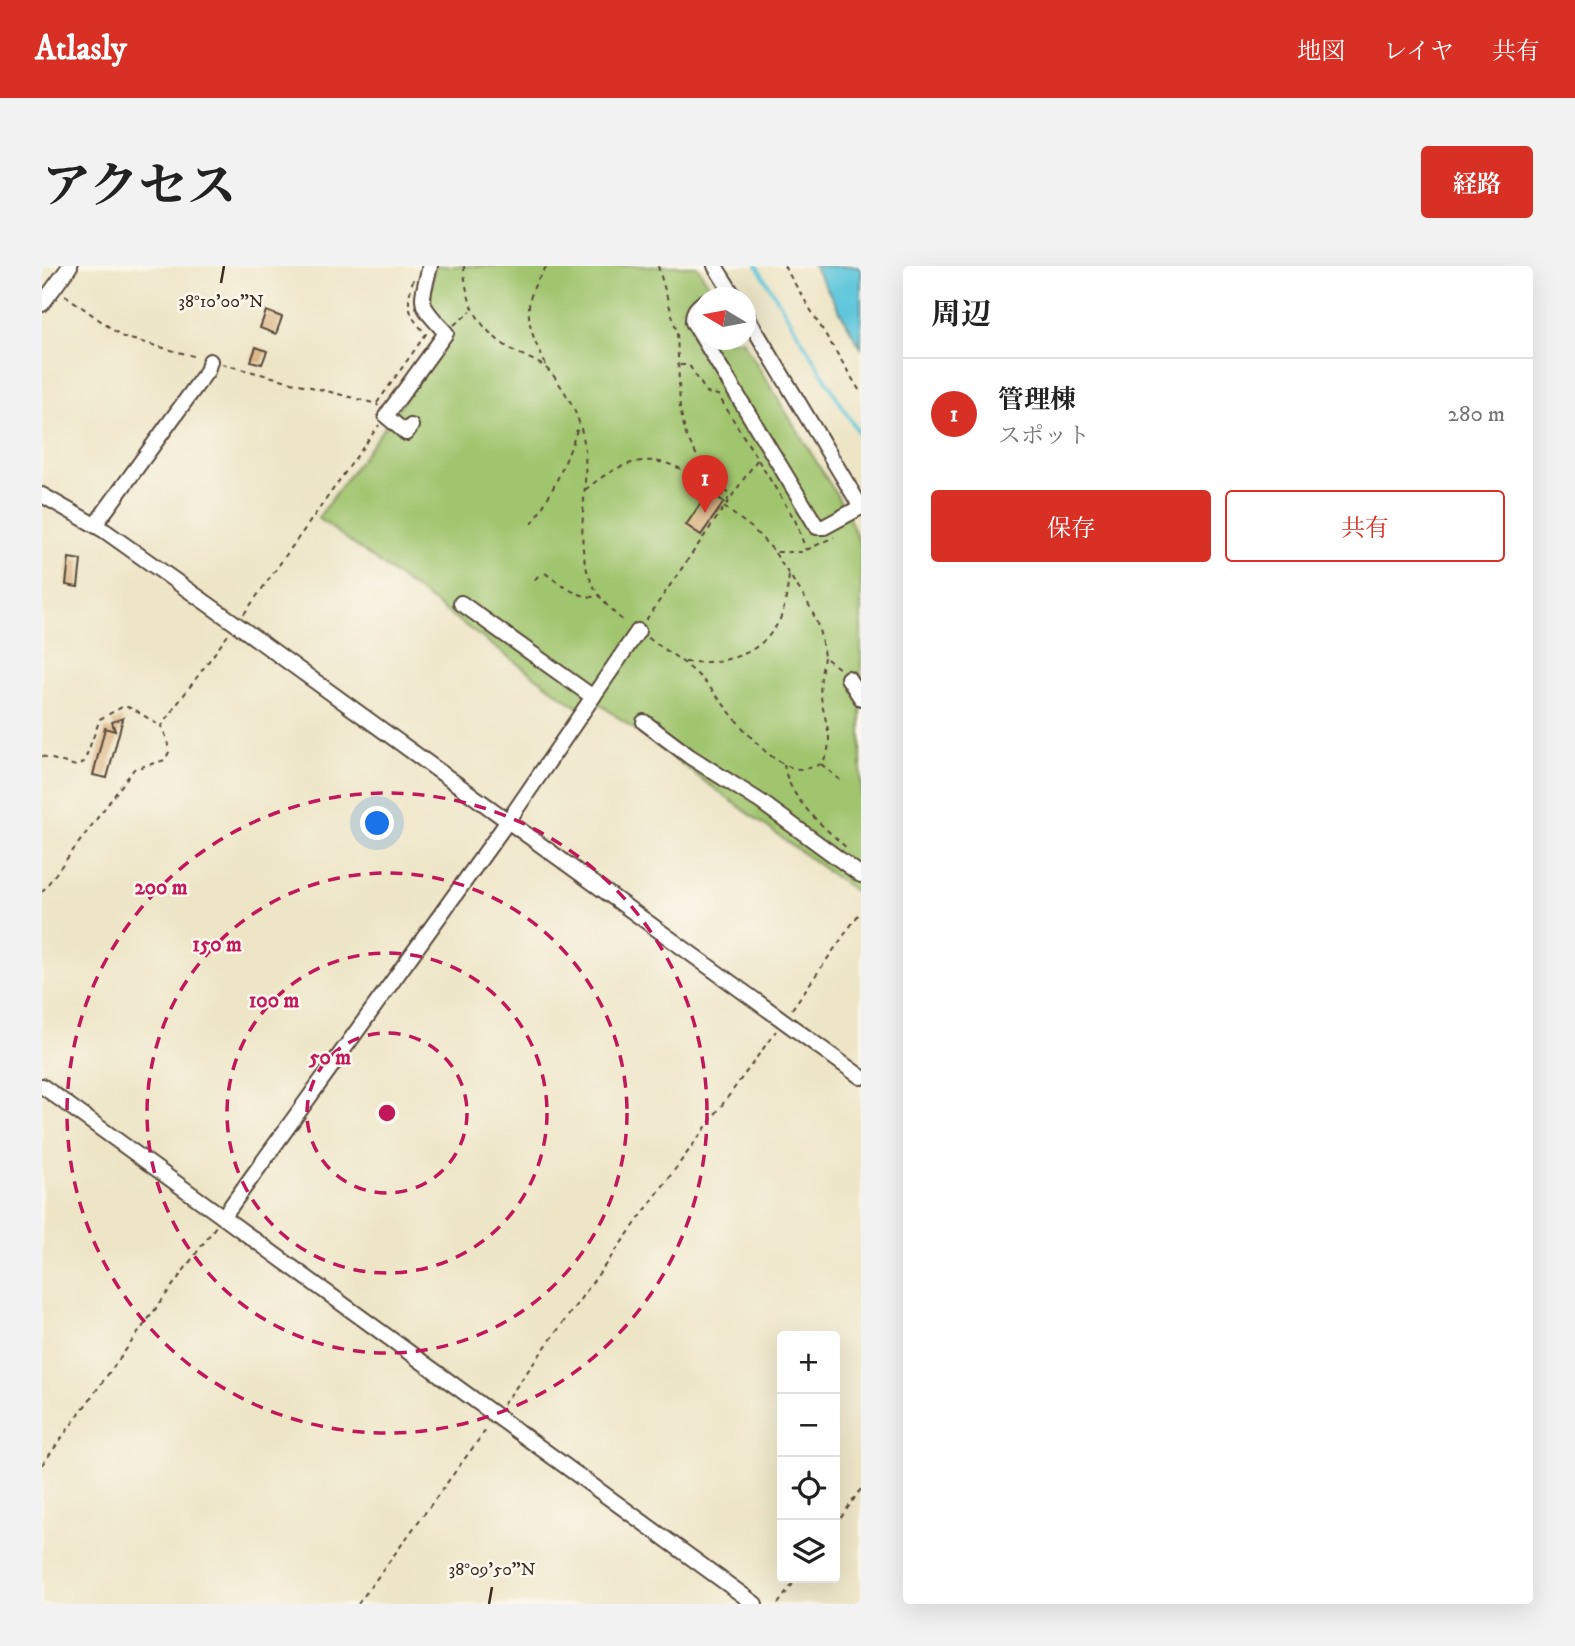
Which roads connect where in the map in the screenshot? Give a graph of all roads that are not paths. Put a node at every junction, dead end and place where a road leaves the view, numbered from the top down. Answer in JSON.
{"nodes":[{"id":1,"x":70,"y":266,"type":"edge"},
{"id":2,"x":430,"y":266,"type":"edge"},
{"id":3,"x":715,"y":266,"type":"edge"},
{"id":4,"x":42,"y":278,"type":"edge"},
{"id":5,"x":55,"y":287,"type":"junction"},
{"id":6,"x":728,"y":287,"type":"edge"},
{"id":7,"x":42,"y":304,"type":"edge"},
{"id":8,"x":756,"y":332,"type":"edge"},
{"id":9,"x":711,"y":350,"type":"edge"},
{"id":10,"x":210,"y":360,"type":"road end"},
{"id":11,"x":411,"y":426,"type":"dead end"},
{"id":12,"x":42,"y":495,"type":"edge"},
{"id":13,"x":861,"y":507,"type":"edge"},
{"id":14,"x":95,"y":525,"type":"junction"},
{"id":15,"x":461,"y":603,"type":"dead end"},
{"id":16,"x":638,"y":631,"type":"road end"},
{"id":17,"x":848,"y":678,"type":"road end"},
{"id":18,"x":593,"y":697,"type":"junction"},
{"id":19,"x":861,"y":698,"type":"edge"},
{"id":20,"x":643,"y":722,"type":"dead end"},
{"id":21,"x":508,"y":821,"type":"junction"},
{"id":22,"x":861,"y":875,"type":"edge"},
{"id":23,"x":861,"y":1077,"type":"edge"},
{"id":24,"x":42,"y":1086,"type":"edge"},
{"id":25,"x":223,"y":1217,"type":"junction"},
{"id":26,"x":755,"y":1604,"type":"edge"}],
"edges":[{"from":1,"to":5,"type":"street"},
{"from":2,"to":11,"type":"street"},
{"from":3,"to":6,"type":"street"},
{"from":4,"to":5,"type":"street"},
{"from":5,"to":7,"type":"street"},
{"from":8,"to":13,"type":"street"},
{"from":9,"to":13,"type":"street"},
{"from":10,"to":14,"type":"street"},
{"from":12,"to":14,"type":"street"},
{"from":14,"to":21,"type":"street"},
{"from":15,"to":18,"type":"street"},
{"from":16,"to":18,"type":"street"},
{"from":17,"to":19,"type":"street"},
{"from":18,"to":21,"type":"street"},
{"from":20,"to":22,"type":"street"},
{"from":21,"to":23,"type":"street"},
{"from":21,"to":25,"type":"street"},
{"from":24,"to":25,"type":"street"},
{"from":25,"to":26,"type":"street"}]}
